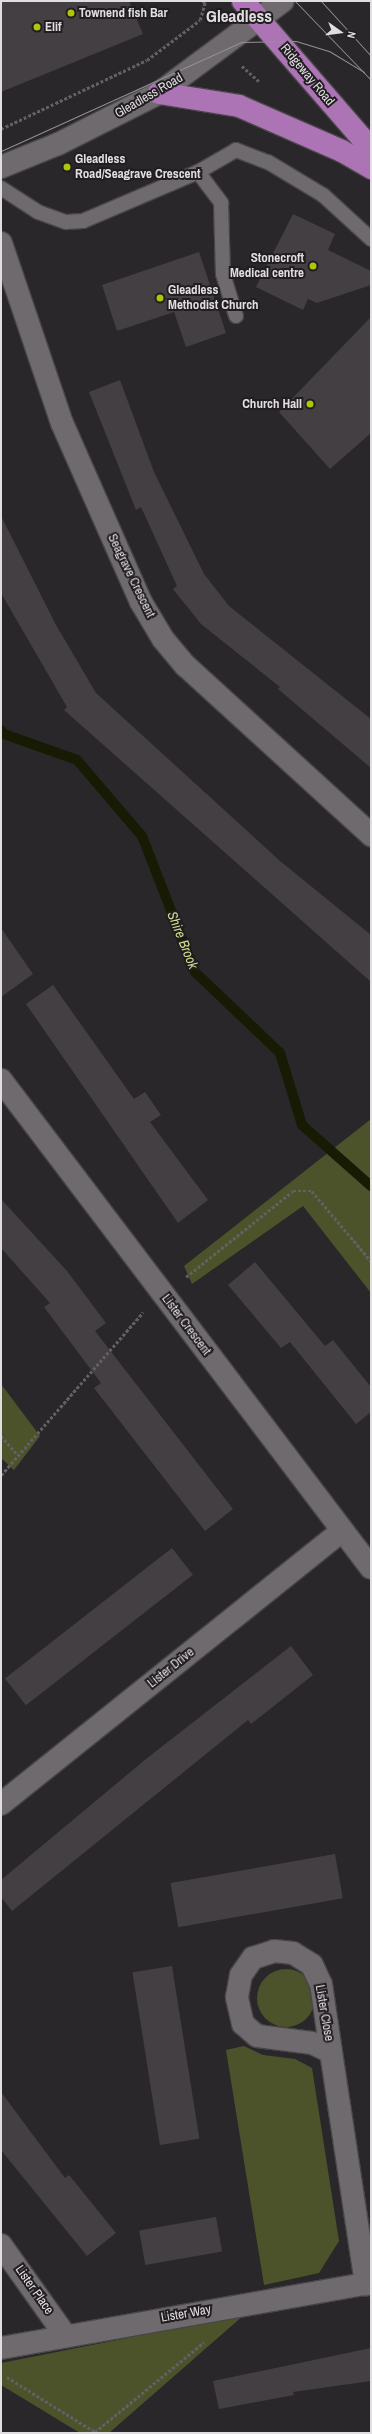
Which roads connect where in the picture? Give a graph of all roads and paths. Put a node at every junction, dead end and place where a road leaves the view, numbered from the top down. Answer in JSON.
{"nodes":[{"id":1,"x":202,"y":1,"type":"edge"},
{"id":2,"x":243,"y":1,"type":"edge"},
{"id":3,"x":283,"y":1,"type":"edge"},
{"id":4,"x":262,"y":10,"type":"edge"},
{"id":5,"x":160,"y":92,"type":"junction"},
{"id":6,"x":1,"y":128,"type":"edge"},
{"id":7,"x":371,"y":149,"type":"edge"},
{"id":8,"x":1,"y":167,"type":"edge"},
{"id":9,"x":371,"y":168,"type":"edge"},
{"id":10,"x":198,"y":172,"type":"junction"},
{"id":11,"x":1,"y":188,"type":"edge"},
{"id":12,"x":371,"y":238,"type":"edge"},
{"id":13,"x":1,"y":243,"type":"edge"},
{"id":14,"x":236,"y":316,"type":"dead end"},
{"id":15,"x":371,"y":835,"type":"edge"},
{"id":16,"x":1,"y":1080,"type":"edge"},
{"id":17,"x":371,"y":1261,"type":"edge"},
{"id":18,"x":161,"y":1292,"type":"junction"},
{"id":19,"x":1,"y":1436,"type":"edge"},
{"id":20,"x":18,"y":1456,"type":"junction"},
{"id":21,"x":1,"y":1475,"type":"edge"},
{"id":22,"x":342,"y":1531,"type":"junction"},
{"id":23,"x":371,"y":1568,"type":"edge"},
{"id":24,"x":1,"y":1804,"type":"edge"},
{"id":25,"x":331,"y":2052,"type":"junction"},
{"id":26,"x":1,"y":2245,"type":"edge"},
{"id":27,"x":368,"y":2283,"type":"edge"},
{"id":28,"x":65,"y":2335,"type":"junction"},
{"id":29,"x":210,"y":2337,"type":"dead end"},
{"id":30,"x":1,"y":2348,"type":"edge"},
{"id":31,"x":1,"y":2373,"type":"edge"}],
"edges":[{"from":1,"to":6,"type":"path"},
{"from":2,"to":4,"type":"highway","name":"Ridgeway Road"},
{"from":3,"to":4,"type":"street","name":"Gleadless Road"},
{"from":4,"to":5,"type":"street","name":"Gleadless Road"},
{"from":4,"to":7,"type":"highway","name":"Ridgeway Road"},
{"from":5,"to":8,"type":"street","name":"Gleadless Road"},
{"from":5,"to":9,"type":"highway"},
{"from":10,"to":11,"type":"lane"},
{"from":10,"to":12,"type":"lane"},
{"from":10,"to":14,"type":"lane"},
{"from":13,"to":15,"type":"street","name":"Seagrave Crescent"},
{"from":16,"to":18,"type":"street","name":"Lister Crescent"},
{"from":17,"to":18,"type":"path"},
{"from":18,"to":20,"type":"path"},
{"from":18,"to":22,"type":"street","name":"Lister Crescent"},
{"from":19,"to":20,"type":"path"},
{"from":20,"to":21,"type":"path"},
{"from":22,"to":23,"type":"street","name":"Lister Crescent"},
{"from":22,"to":24,"type":"street","name":"Lister Drive"},
{"from":25,"to":25,"type":"street","name":"Lister Close"},
{"from":25,"to":27,"type":"street","name":"Lister Close"},
{"from":26,"to":28,"type":"street","name":"Lister Place"},
{"from":27,"to":28,"type":"street","name":"Lister Way"},
{"from":28,"to":30,"type":"street","name":"Lister Way"},
{"from":29,"to":31,"type":"path"}]}
